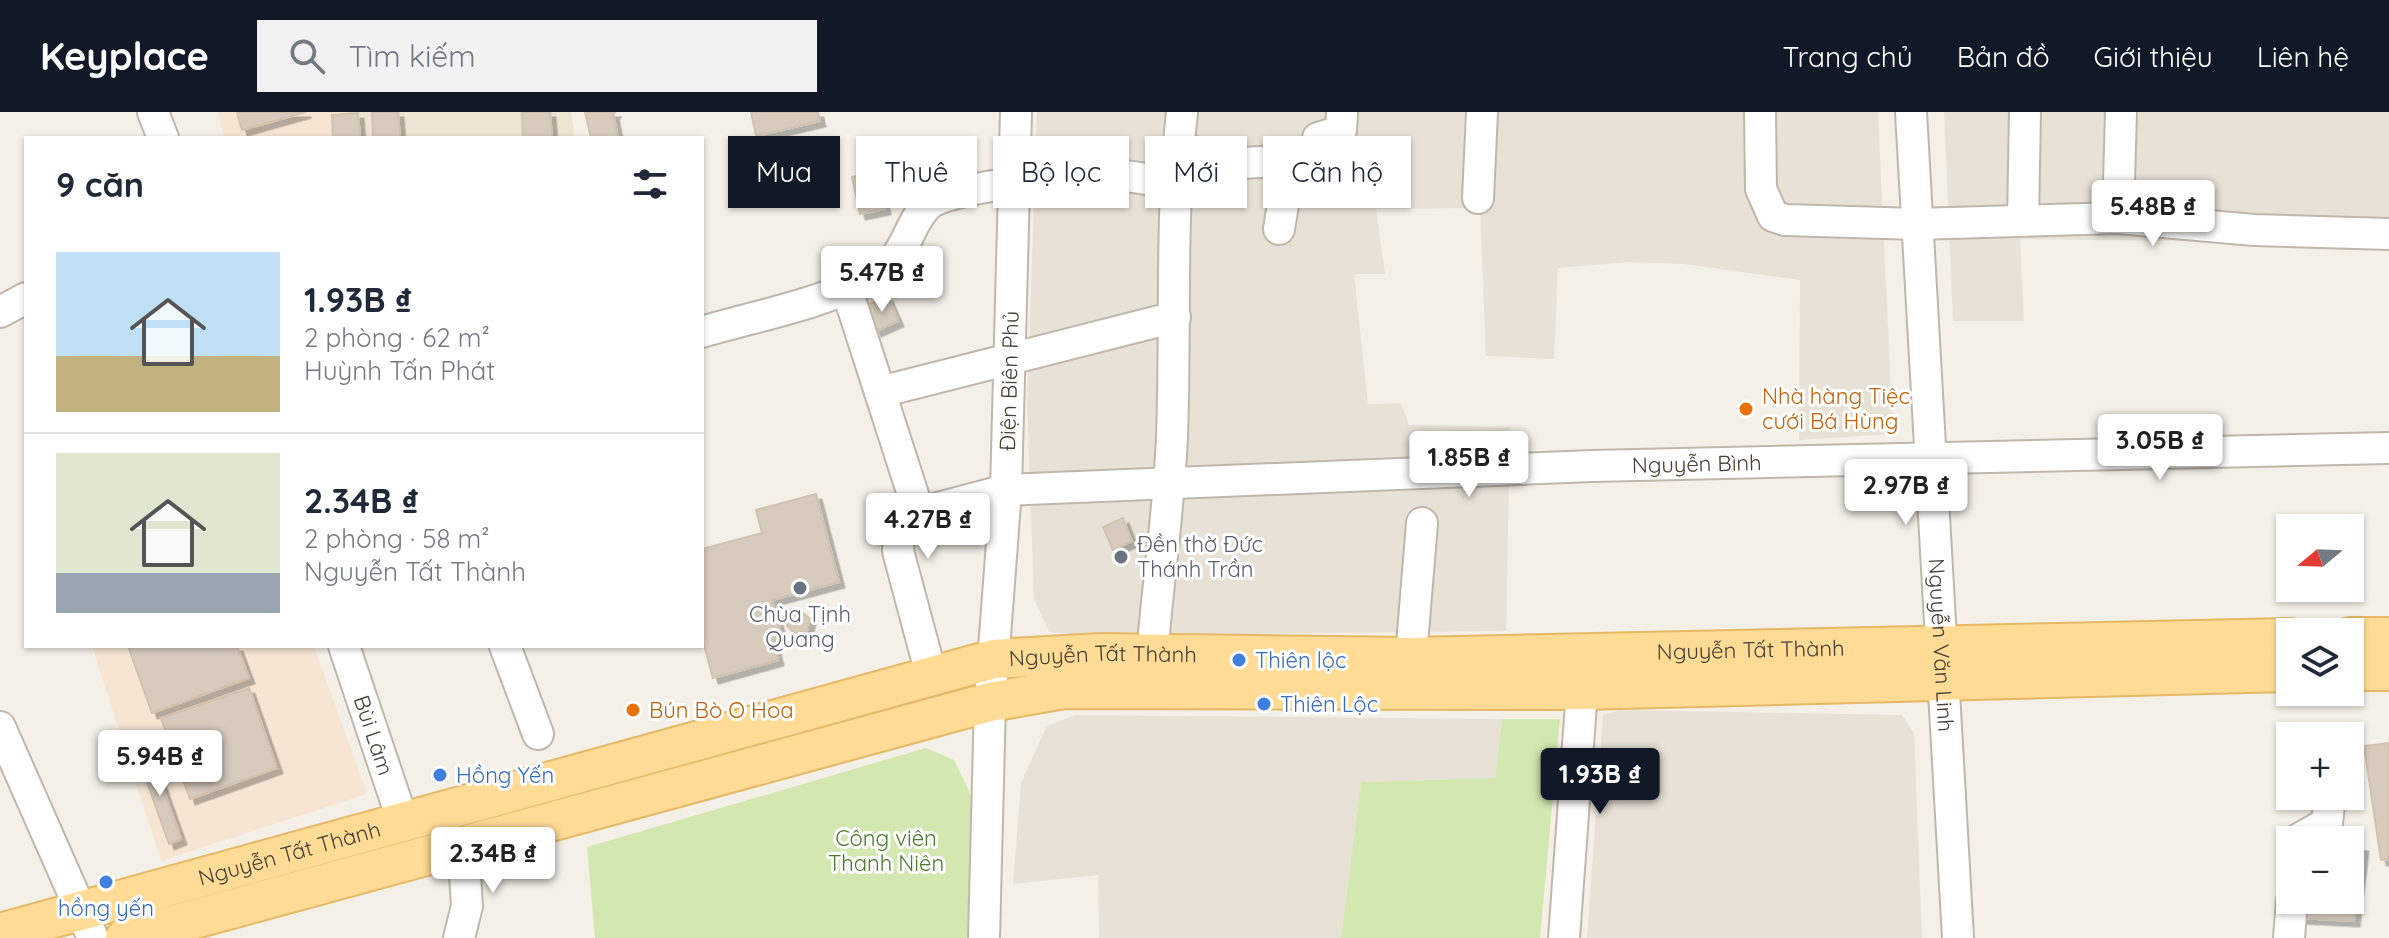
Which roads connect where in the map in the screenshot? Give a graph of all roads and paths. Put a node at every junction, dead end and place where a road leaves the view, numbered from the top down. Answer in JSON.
{"nodes":[{"id":1,"x":153,"y":112,"type":"edge"},
{"id":2,"x":1016,"y":112,"type":"edge"},
{"id":3,"x":1182,"y":112,"type":"edge"},
{"id":4,"x":1342,"y":112,"type":"edge"},
{"id":5,"x":1482,"y":112,"type":"edge"},
{"id":6,"x":1760,"y":112,"type":"edge"},
{"id":7,"x":1911,"y":112,"type":"edge"},
{"id":8,"x":2025,"y":112,"type":"edge"},
{"id":9,"x":2121,"y":112,"type":"edge"},
{"id":10,"x":162,"y":136,"type":"edge"},
{"id":11,"x":1015,"y":136,"type":"edge"},
{"id":12,"x":1179,"y":136,"type":"edge"},
{"id":13,"x":1325,"y":136,"type":"edge"},
{"id":14,"x":993,"y":188,"type":"edge"},
{"id":15,"x":1478,"y":198,"type":"dead end"},
{"id":16,"x":1013,"y":208,"type":"edge"},
{"id":17,"x":1175,"y":208,"type":"edge"},
{"id":18,"x":1282,"y":208,"type":"edge"},
{"id":19,"x":2118,"y":218,"type":"junction"},
{"id":20,"x":2023,"y":220,"type":"junction"},
{"id":21,"x":1917,"y":224,"type":"junction"},
{"id":22,"x":1279,"y":229,"type":"dead end"},
{"id":23,"x":2389,"y":234,"type":"edge"},
{"id":24,"x":847,"y":290,"type":"junction"},
{"id":25,"x":1175,"y":317,"type":"junction"},
{"id":26,"x":704,"y":331,"type":"edge"},
{"id":27,"x":1008,"y":359,"type":"junction"},
{"id":28,"x":880,"y":392,"type":"junction"},
{"id":29,"x":2389,"y":448,"type":"edge"},
{"id":30,"x":1930,"y":458,"type":"junction"},
{"id":31,"x":1167,"y":484,"type":"junction"},
{"id":32,"x":1006,"y":490,"type":"junction"},
{"id":33,"x":919,"y":513,"type":"junction"},
{"id":34,"x":1422,"y":523,"type":"dead end"},
{"id":35,"x":2364,"y":637,"type":"edge"},
{"id":36,"x":2389,"y":637,"type":"edge"},
{"id":37,"x":2276,"y":639,"type":"edge"},
{"id":38,"x":506,"y":648,"type":"edge"},
{"id":39,"x":354,"y":649,"type":"edge"},
{"id":40,"x":1152,"y":655,"type":"junction"},
{"id":41,"x":1411,"y":657,"type":"junction"},
{"id":42,"x":994,"y":659,"type":"junction"},
{"id":43,"x":1941,"y":662,"type":"junction"},
{"id":44,"x":2364,"y":671,"type":"edge"},
{"id":45,"x":2389,"y":671,"type":"edge"},
{"id":46,"x":2276,"y":672,"type":"edge"},
{"id":47,"x":932,"y":678,"type":"junction"},
{"id":48,"x":1582,"y":690,"type":"junction"},
{"id":49,"x":990,"y":702,"type":"junction"},
{"id":50,"x":0,"y":727,"type":"edge"},
{"id":51,"x":538,"y":734,"type":"dead end"},
{"id":52,"x":404,"y":825,"type":"junction"},
{"id":53,"x":463,"y":846,"type":"junction"},
{"id":54,"x":2291,"y":914,"type":"edge"},
{"id":55,"x":88,"y":924,"type":"edge"},
{"id":56,"x":0,"y":933,"type":"edge"},
{"id":57,"x":125,"y":938,"type":"edge"},
{"id":58,"x":459,"y":938,"type":"edge"},
{"id":59,"x":984,"y":938,"type":"edge"},
{"id":60,"x":1564,"y":938,"type":"edge"},
{"id":61,"x":1958,"y":938,"type":"edge"},
{"id":62,"x":2289,"y":938,"type":"edge"}],
"edges":[{"from":1,"to":10,"type":"street"},
{"from":2,"to":11,"type":"street","name":"Điện Biên Phủ"},
{"from":3,"to":12,"type":"street"},
{"from":4,"to":13,"type":"street"},
{"from":5,"to":15,"type":"street"},
{"from":6,"to":21,"type":"street"},
{"from":7,"to":21,"type":"street","name":"Nguyễn Văn Linh"},
{"from":8,"to":20,"type":"street"},
{"from":9,"to":19,"type":"street"},
{"from":14,"to":24,"type":"street"},
{"from":16,"to":27,"type":"street","name":"Điện Biên Phủ"},
{"from":17,"to":25,"type":"street"},
{"from":18,"to":22,"type":"street"},
{"from":19,"to":20,"type":"street"},
{"from":19,"to":23,"type":"street"},
{"from":20,"to":21,"type":"street"},
{"from":21,"to":30,"type":"street","name":"Nguyễn Văn Linh"},
{"from":24,"to":26,"type":"street"},
{"from":24,"to":28,"type":"street"},
{"from":25,"to":27,"type":"street"},
{"from":25,"to":31,"type":"street"},
{"from":27,"to":28,"type":"street"},
{"from":27,"to":32,"type":"street","name":"Điện Biên Phủ"},
{"from":28,"to":33,"type":"street"},
{"from":29,"to":30,"type":"street","name":"Nguyễn Bình"},
{"from":30,"to":31,"type":"street","name":"Nguyễn Bình"},
{"from":30,"to":43,"type":"street","name":"Nguyễn Văn Linh"},
{"from":31,"to":32,"type":"street","name":"Nguyễn Bình"},
{"from":31,"to":40,"type":"street"},
{"from":32,"to":33,"type":"street","name":"Nguyễn Bình"},
{"from":32,"to":42,"type":"street","name":"Điện Biên Phủ"},
{"from":33,"to":47,"type":"street"},
{"from":34,"to":41,"type":"street"},
{"from":35,"to":36,"type":"main road"},
{"from":37,"to":43,"type":"main road","name":"Nguyễn Tất Thành"},
{"from":38,"to":51,"type":"street"},
{"from":39,"to":52,"type":"street","name":"Bùi Lâm"},
{"from":40,"to":41,"type":"main road","name":"Nguyễn Tất Thành"},
{"from":40,"to":42,"type":"main road","name":"Nguyễn Tất Thành"},
{"from":41,"to":43,"type":"main road","name":"Nguyễn Tất Thành"},
{"from":42,"to":47,"type":"main road","name":"Nguyễn Tất Thành"},
{"from":42,"to":49,"type":"street","name":"Điện Biên Phủ"},
{"from":43,"to":46,"type":"main road","name":"Nguyễn Tất Thành"},
{"from":43,"to":48,"type":"main road","name":"Nguyễn Tất Thành"},
{"from":43,"to":61,"type":"street","name":"Nguyễn Văn Linh"},
{"from":44,"to":45,"type":"main road"},
{"from":47,"to":52,"type":"main road","name":"Nguyễn Tất Thành"},
{"from":48,"to":49,"type":"main road","name":"Nguyễn Tất Thành"},
{"from":48,"to":60,"type":"street"},
{"from":49,"to":53,"type":"main road","name":"Nguyễn Tất Thành"},
{"from":49,"to":59,"type":"street","name":"Điện Biên Phủ"},
{"from":50,"to":55,"type":"street"},
{"from":52,"to":55,"type":"main road","name":"Nguyễn Tất Thành"},
{"from":53,"to":57,"type":"main road","name":"Nguyễn Tất Thành"},
{"from":53,"to":58,"type":"street"},
{"from":54,"to":62,"type":"street"},
{"from":55,"to":56,"type":"main road","name":"Nguyễn Tất Thành"}]}
